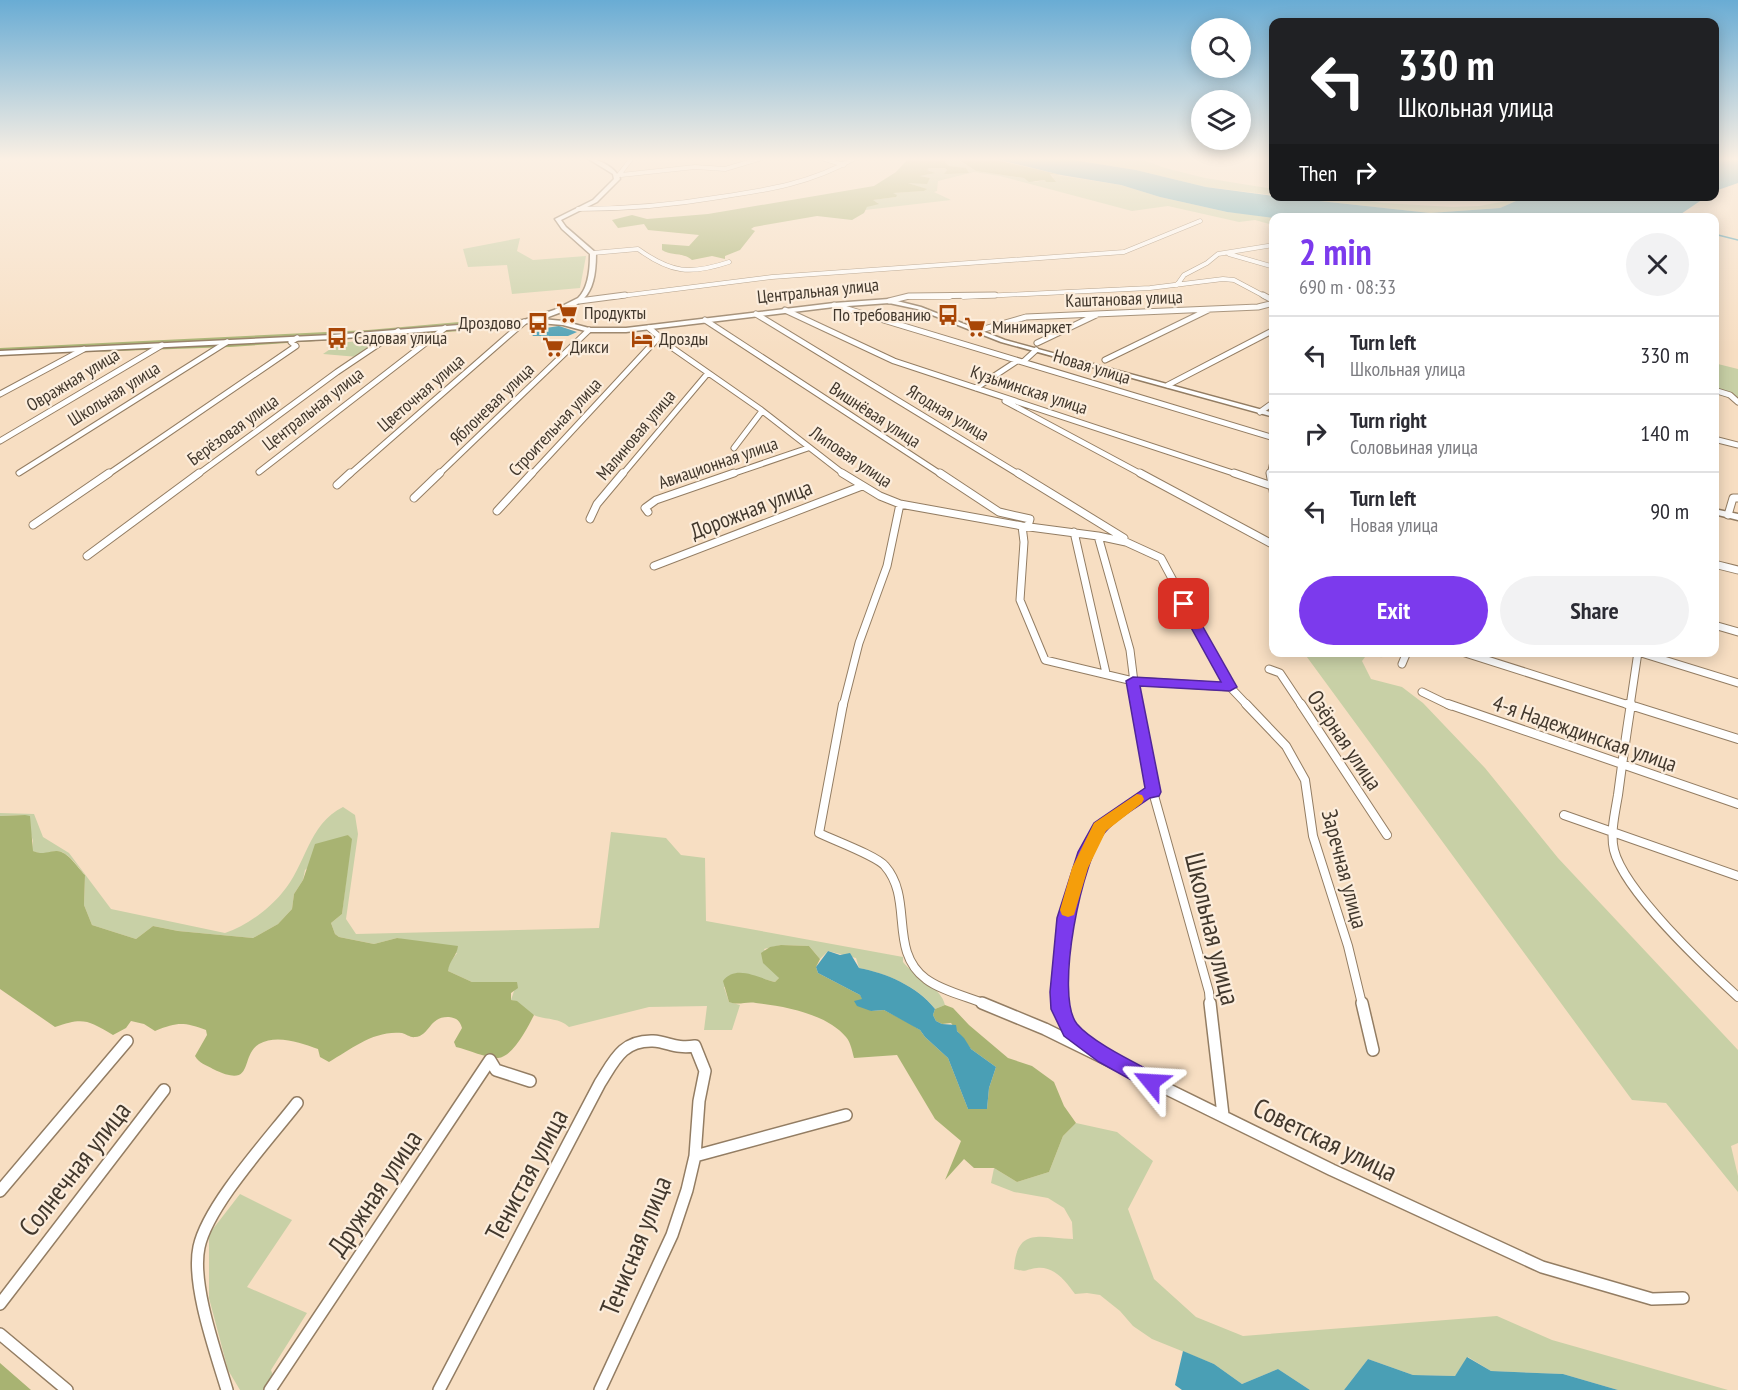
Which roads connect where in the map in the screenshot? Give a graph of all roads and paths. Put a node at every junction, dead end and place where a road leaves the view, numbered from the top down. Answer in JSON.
{"nodes":[{"id":1,"x":560,"y":223,"type":"edge"},
{"id":2,"x":1193,"y":223,"type":"edge"},
{"id":3,"x":1269,"y":246,"type":"edge"},
{"id":4,"x":593,"y":253,"type":"junction"},
{"id":5,"x":1218,"y":254,"type":"junction"},
{"id":6,"x":729,"y":262,"type":"dead end"},
{"id":7,"x":1269,"y":265,"type":"edge"},
{"id":8,"x":1177,"y":285,"type":"junction"},
{"id":9,"x":1269,"y":299,"type":"edge"},
{"id":10,"x":579,"y":301,"type":"junction"},
{"id":11,"x":889,"y":301,"type":"junction"},
{"id":12,"x":834,"y":304,"type":"junction"},
{"id":13,"x":1269,"y":304,"type":"edge"},
{"id":14,"x":1209,"y":309,"type":"junction"},
{"id":15,"x":785,"y":310,"type":"junction"},
{"id":16,"x":548,"y":314,"type":"junction"},
{"id":17,"x":756,"y":314,"type":"junction"},
{"id":18,"x":1097,"y":314,"type":"junction"},
{"id":19,"x":705,"y":320,"type":"junction"},
{"id":20,"x":527,"y":322,"type":"junction"},
{"id":21,"x":562,"y":323,"type":"junction"},
{"id":22,"x":445,"y":328,"type":"junction"},
{"id":23,"x":649,"y":328,"type":"junction"},
{"id":24,"x":589,"y":330,"type":"junction"},
{"id":25,"x":398,"y":331,"type":"junction"},
{"id":26,"x":977,"y":331,"type":"junction"},
{"id":27,"x":1269,"y":333,"type":"edge"},
{"id":28,"x":659,"y":337,"type":"junction"},
{"id":29,"x":297,"y":338,"type":"junction"},
{"id":30,"x":227,"y":342,"type":"junction"},
{"id":31,"x":162,"y":345,"type":"junction"},
{"id":32,"x":1037,"y":347,"type":"junction"},
{"id":33,"x":84,"y":349,"type":"junction"},
{"id":34,"x":0,"y":353,"type":"edge"},
{"id":35,"x":1105,"y":360,"type":"dead end"},
{"id":36,"x":1020,"y":362,"type":"junction"},
{"id":37,"x":708,"y":373,"type":"junction"},
{"id":38,"x":1167,"y":385,"type":"junction"},
{"id":39,"x":976,"y":388,"type":"junction"},
{"id":40,"x":987,"y":392,"type":"junction"},
{"id":41,"x":1719,"y":392,"type":"edge"},
{"id":42,"x":0,"y":394,"type":"edge"},
{"id":43,"x":1730,"y":395,"type":"junction"},
{"id":44,"x":1738,"y":395,"type":"edge"},
{"id":45,"x":1738,"y":402,"type":"edge"},
{"id":46,"x":1269,"y":406,"type":"edge"},
{"id":47,"x":762,"y":411,"type":"junction"},
{"id":48,"x":1260,"y":412,"type":"junction"},
{"id":49,"x":1269,"y":414,"type":"edge"},
{"id":50,"x":1269,"y":437,"type":"edge"},
{"id":51,"x":1719,"y":440,"type":"edge"},
{"id":52,"x":0,"y":441,"type":"edge"},
{"id":53,"x":1738,"y":445,"type":"edge"},
{"id":54,"x":734,"y":448,"type":"dead end"},
{"id":55,"x":808,"y":448,"type":"junction"},
{"id":56,"x":259,"y":472,"type":"dead end"},
{"id":57,"x":1269,"y":473,"type":"edge"},
{"id":58,"x":18,"y":474,"type":"dead end"},
{"id":59,"x":337,"y":485,"type":"dead end"},
{"id":60,"x":1269,"y":485,"type":"joint"},
{"id":61,"x":862,"y":486,"type":"junction"},
{"id":62,"x":414,"y":498,"type":"dead end"},
{"id":63,"x":1738,"y":498,"type":"edge"},
{"id":64,"x":900,"y":504,"type":"junction"},
{"id":65,"x":498,"y":511,"type":"dead end"},
{"id":66,"x":648,"y":512,"type":"dead end"},
{"id":67,"x":1719,"y":512,"type":"edge"},
{"id":68,"x":1728,"y":514,"type":"junction"},
{"id":69,"x":1738,"y":517,"type":"edge"},
{"id":70,"x":590,"y":519,"type":"dead end"},
{"id":71,"x":33,"y":525,"type":"dead end"},
{"id":72,"x":1025,"y":526,"type":"junction"},
{"id":73,"x":1074,"y":532,"type":"junction"},
{"id":74,"x":1098,"y":536,"type":"junction"},
{"id":75,"x":1125,"y":538,"type":"dead end"},
{"id":76,"x":1269,"y":542,"type":"edge"},
{"id":77,"x":87,"y":556,"type":"dead end"},
{"id":78,"x":1719,"y":565,"type":"edge"},
{"id":79,"x":654,"y":566,"type":"dead end"},
{"id":80,"x":1738,"y":570,"type":"edge"},
{"id":81,"x":1719,"y":626,"type":"edge"},
{"id":82,"x":1738,"y":632,"type":"edge"},
{"id":83,"x":1405,"y":657,"type":"edge"},
{"id":84,"x":1478,"y":657,"type":"edge"},
{"id":85,"x":1637,"y":657,"type":"edge"},
{"id":86,"x":1651,"y":657,"type":"edge"},
{"id":87,"x":1402,"y":664,"type":"dead end"},
{"id":88,"x":1269,"y":669,"type":"dead end"},
{"id":89,"x":1106,"y":673,"type":"junction"},
{"id":90,"x":1133,"y":681,"type":"junction"},
{"id":91,"x":1738,"y":683,"type":"edge"},
{"id":92,"x":1230,"y":687,"type":"junction"},
{"id":93,"x":1422,"y":692,"type":"dead end"},
{"id":94,"x":1631,"y":705,"type":"junction"},
{"id":95,"x":1738,"y":739,"type":"edge"},
{"id":96,"x":1621,"y":764,"type":"junction"},
{"id":97,"x":1153,"y":792,"type":"junction"},
{"id":98,"x":1738,"y":804,"type":"edge"},
{"id":99,"x":1564,"y":815,"type":"dead end"},
{"id":100,"x":1612,"y":830,"type":"junction"},
{"id":101,"x":1387,"y":836,"type":"dead end"},
{"id":102,"x":1738,"y":876,"type":"edge"},
{"id":103,"x":1738,"y":997,"type":"edge"},
{"id":104,"x":127,"y":1041,"type":"dead end"},
{"id":105,"x":695,"y":1046,"type":"joint"},
{"id":106,"x":1373,"y":1050,"type":"dead end"},
{"id":107,"x":1131,"y":1072,"type":"junction"},
{"id":108,"x":530,"y":1081,"type":"dead end"},
{"id":109,"x":165,"y":1090,"type":"dead end"},
{"id":110,"x":297,"y":1102,"type":"dead end"},
{"id":111,"x":846,"y":1115,"type":"dead end"},
{"id":112,"x":1223,"y":1115,"type":"junction"},
{"id":113,"x":695,"y":1156,"type":"junction"},
{"id":114,"x":0,"y":1191,"type":"edge"},
{"id":115,"x":1683,"y":1298,"type":"dead end"},
{"id":116,"x":0,"y":1304,"type":"edge"},
{"id":117,"x":0,"y":1334,"type":"edge"},
{"id":118,"x":67,"y":1390,"type":"edge"},
{"id":119,"x":227,"y":1390,"type":"edge"},
{"id":120,"x":270,"y":1390,"type":"edge"},
{"id":121,"x":440,"y":1390,"type":"edge"},
{"id":122,"x":600,"y":1390,"type":"edge"}],
"edges":[{"from":1,"to":4,"type":"street"},
{"from":2,"to":10,"type":"street"},
{"from":3,"to":5,"type":"street"},
{"from":4,"to":6,"type":"street"},
{"from":4,"to":10,"type":"street"},
{"from":5,"to":7,"type":"street"},
{"from":5,"to":8,"type":"street"},
{"from":8,"to":9,"type":"street"},
{"from":8,"to":11,"type":"street"},
{"from":10,"to":16,"type":"street"},
{"from":11,"to":12,"type":"street","name":"Центральная улица"},
{"from":11,"to":26,"type":"street","name":"Центральная улица"},
{"from":12,"to":15,"type":"street","name":"Центральная улица"},
{"from":12,"to":36,"type":"street","name":"Новая улица"},
{"from":13,"to":14,"type":"street","name":"Каштановая улица"},
{"from":14,"to":18,"type":"street","name":"Каштановая улица"},
{"from":14,"to":35,"type":"street"},
{"from":15,"to":17,"type":"street","name":"Центральная улица"},
{"from":15,"to":39,"type":"street","name":"Кузьминская улица"},
{"from":16,"to":20,"type":"street"},
{"from":16,"to":21,"type":"street"},
{"from":17,"to":19,"type":"street","name":"Центральная улица"},
{"from":17,"to":75,"type":"street","name":"Ягодная улица"},
{"from":18,"to":26,"type":"street","name":"Каштановая улица"},
{"from":18,"to":32,"type":"street"},
{"from":19,"to":23,"type":"street","name":"Центральная улица"},
{"from":19,"to":72,"type":"street","name":"Вишнёвая улица"},
{"from":20,"to":21,"type":"street","name":"Центральная улица"},
{"from":20,"to":22,"type":"street"},
{"from":20,"to":59,"type":"street","name":"Цветочная улица"},
{"from":21,"to":24,"type":"street","name":"Центральная улица"},
{"from":22,"to":25,"type":"street"},
{"from":22,"to":56,"type":"street","name":"Центральная улица"},
{"from":23,"to":24,"type":"street","name":"Центральная улица"},
{"from":23,"to":28,"type":"street","name":"Липовая улица"},
{"from":24,"to":62,"type":"street","name":"Яблоневая улица"},
{"from":25,"to":29,"type":"street"},
{"from":25,"to":77,"type":"street","name":"Берёзовая улица"},
{"from":26,"to":32,"type":"street","name":"Центральная улица"},
{"from":27,"to":38,"type":"street"},
{"from":28,"to":37,"type":"street","name":"Липовая улица"},
{"from":28,"to":65,"type":"street","name":"Строительная улица"},
{"from":29,"to":30,"type":"street"},
{"from":29,"to":71,"type":"street"},
{"from":30,"to":31,"type":"street"},
{"from":30,"to":58,"type":"street","name":"Школьная улица"},
{"from":31,"to":33,"type":"street"},
{"from":31,"to":52,"type":"street","name":"Овражная улица"},
{"from":32,"to":36,"type":"street"},
{"from":32,"to":38,"type":"street","name":"Центральная улица"},
{"from":33,"to":34,"type":"street"},
{"from":33,"to":42,"type":"street"},
{"from":36,"to":39,"type":"street"},
{"from":36,"to":50,"type":"street","name":"Новая улица"},
{"from":37,"to":47,"type":"street","name":"Липовая улица"},
{"from":37,"to":70,"type":"street","name":"Малиновая улица"},
{"from":38,"to":48,"type":"street","name":"Центральная улица"},
{"from":39,"to":40,"type":"street","name":"Кузьминская улица"},
{"from":40,"to":60,"type":"street","name":"Кузьминская улица"},
{"from":40,"to":76,"type":"street"},
{"from":41,"to":43,"type":"street"},
{"from":43,"to":44,"type":"street"},
{"from":43,"to":45,"type":"street"},
{"from":46,"to":48,"type":"street"},
{"from":47,"to":54,"type":"street"},
{"from":47,"to":55,"type":"street","name":"Липовая улица"},
{"from":48,"to":49,"type":"street","name":"Центральная улица"},
{"from":51,"to":53,"type":"street"},
{"from":55,"to":61,"type":"street","name":"Липовая улица"},
{"from":55,"to":66,"type":"street","name":"Авиационная улица"},
{"from":57,"to":60,"type":"street"},
{"from":61,"to":64,"type":"street","name":"Липовая улица"},
{"from":61,"to":79,"type":"street","name":"Дорожная улица"},
{"from":63,"to":68,"type":"street"},
{"from":64,"to":72,"type":"street","name":"Липовая улица"},
{"from":64,"to":107,"type":"street","name":"Советская улица"},
{"from":67,"to":68,"type":"street"},
{"from":68,"to":69,"type":"street"},
{"from":72,"to":73,"type":"street","name":"Липовая улица"},
{"from":72,"to":89,"type":"street"},
{"from":73,"to":74,"type":"street","name":"Липовая улица"},
{"from":73,"to":89,"type":"street"},
{"from":74,"to":90,"type":"street","name":"Школьная улица"},
{"from":74,"to":92,"type":"street","name":"Липовая улица"},
{"from":78,"to":80,"type":"street"},
{"from":81,"to":82,"type":"street"},
{"from":83,"to":87,"type":"street"},
{"from":84,"to":94,"type":"street"},
{"from":85,"to":94,"type":"street"},
{"from":86,"to":91,"type":"street"},
{"from":88,"to":101,"type":"street","name":"Озёрная улица"},
{"from":89,"to":90,"type":"street"},
{"from":90,"to":92,"type":"street"},
{"from":90,"to":97,"type":"street","name":"Школьная улица"},
{"from":92,"to":106,"type":"street","name":"Заречная улица"},
{"from":93,"to":96,"type":"street","name":"4-я Надеждинская улица"},
{"from":94,"to":95,"type":"street"},
{"from":94,"to":96,"type":"street"},
{"from":96,"to":98,"type":"street","name":"4-я Надеждинская улица"},
{"from":96,"to":100,"type":"street"},
{"from":97,"to":107,"type":"street"},
{"from":97,"to":112,"type":"street","name":"Школьная улица"},
{"from":99,"to":100,"type":"street"},
{"from":100,"to":102,"type":"street"},
{"from":100,"to":103,"type":"street"},
{"from":104,"to":114,"type":"street"},
{"from":105,"to":113,"type":"street","name":"Тенисная улица"},
{"from":105,"to":121,"type":"street","name":"Тенистая улица"},
{"from":107,"to":112,"type":"street","name":"Советская улица"},
{"from":108,"to":120,"type":"street","name":"Дружная улица"},
{"from":109,"to":116,"type":"street","name":"Солнечная улица"},
{"from":110,"to":119,"type":"street"},
{"from":111,"to":113,"type":"street"},
{"from":112,"to":115,"type":"street","name":"Советская улица"},
{"from":113,"to":122,"type":"street","name":"Тенисная улица"},
{"from":117,"to":118,"type":"street"}]}
